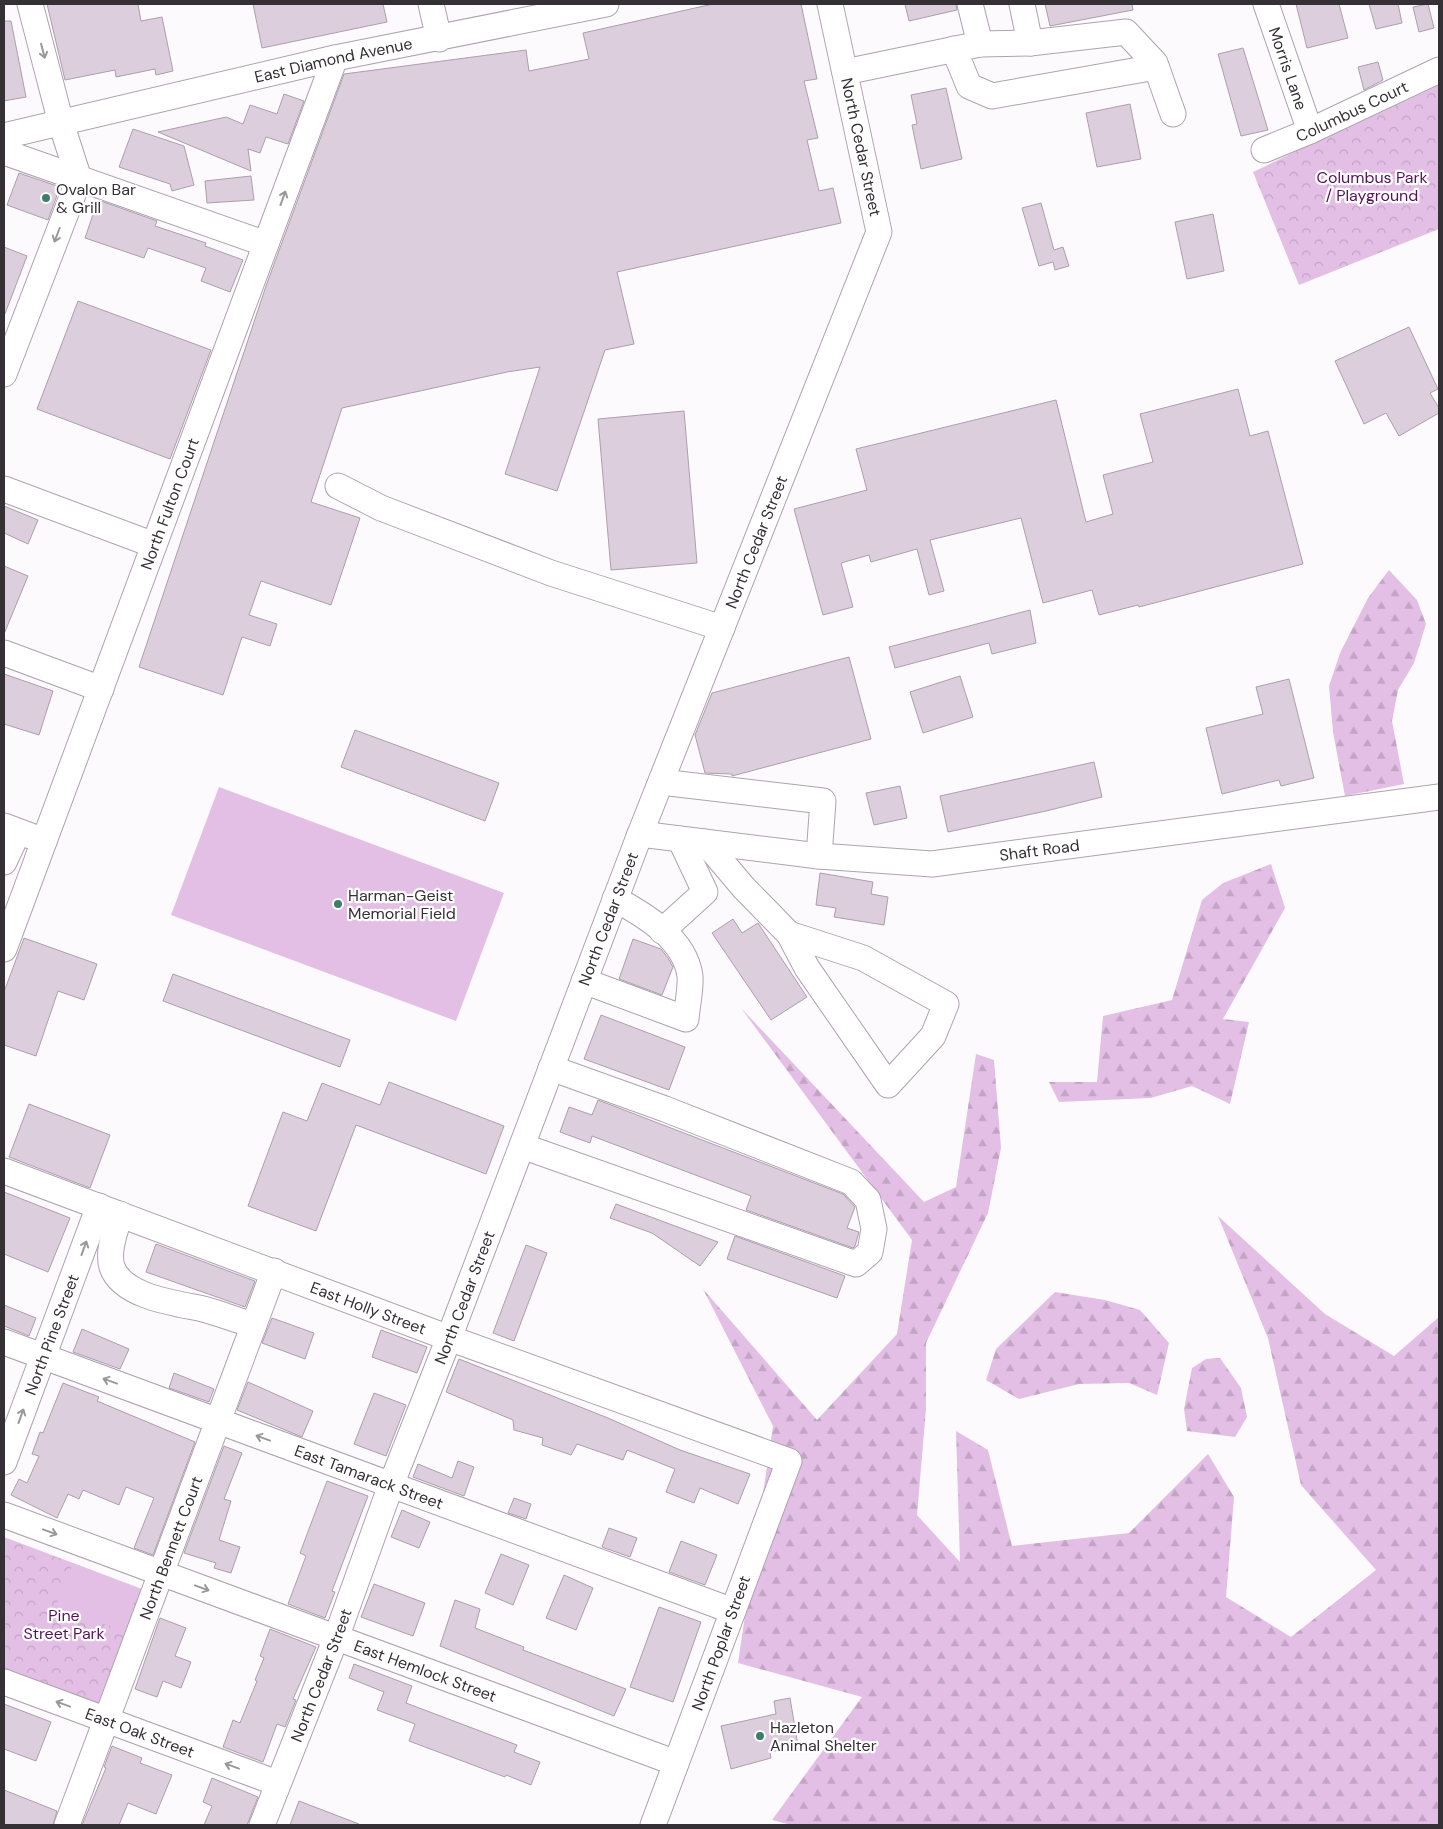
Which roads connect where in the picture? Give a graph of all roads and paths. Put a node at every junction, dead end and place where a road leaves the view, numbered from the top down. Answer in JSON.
{"nodes":[{"id":1,"x":30,"y":4,"type":"edge"},
{"id":2,"x":431,"y":4,"type":"edge"},
{"id":3,"x":606,"y":4,"type":"edge"},
{"id":4,"x":830,"y":4,"type":"edge"},
{"id":5,"x":970,"y":4,"type":"edge"},
{"id":6,"x":1022,"y":4,"type":"edge"},
{"id":7,"x":1266,"y":4,"type":"edge"},
{"id":8,"x":439,"y":39,"type":"junction"},
{"id":9,"x":1030,"y":43,"type":"junction"},
{"id":10,"x":980,"y":44,"type":"junction"},
{"id":11,"x":954,"y":49,"type":"junction"},
{"id":12,"x":335,"y":58,"type":"junction"},
{"id":13,"x":1156,"y":67,"type":"junction"},
{"id":14,"x":1439,"y":70,"type":"edge"},
{"id":15,"x":845,"y":72,"type":"junction"},
{"id":16,"x":1173,"y":114,"type":"dead end"},
{"id":17,"x":61,"y":122,"type":"junction"},
{"id":18,"x":1310,"y":131,"type":"junction"},
{"id":19,"x":4,"y":136,"type":"edge"},
{"id":20,"x":1264,"y":150,"type":"dead end"},
{"id":21,"x":4,"y":152,"type":"edge"},
{"id":22,"x":79,"y":179,"type":"junction"},
{"id":23,"x":266,"y":244,"type":"junction"},
{"id":24,"x":13,"y":318,"type":"edge"},
{"id":25,"x":4,"y":374,"type":"edge"},
{"id":26,"x":338,"y":486,"type":"dead end"},
{"id":27,"x":4,"y":490,"type":"edge"},
{"id":28,"x":154,"y":545,"type":"junction"},
{"id":29,"x":722,"y":628,"type":"junction"},
{"id":30,"x":4,"y":653,"type":"edge"},
{"id":31,"x":100,"y":689,"type":"junction"},
{"id":32,"x":661,"y":782,"type":"junction"},
{"id":33,"x":1439,"y":798,"type":"edge"},
{"id":34,"x":11,"y":829,"type":"edge"},
{"id":35,"x":640,"y":834,"type":"junction"},
{"id":36,"x":680,"y":839,"type":"junction"},
{"id":37,"x":44,"y":841,"type":"junction"},
{"id":38,"x":705,"y":842,"type":"junction"},
{"id":39,"x":818,"y":856,"type":"junction"},
{"id":40,"x":4,"y":862,"type":"edge"},
{"id":41,"x":615,"y":899,"type":"junction"},
{"id":42,"x":662,"y":931,"type":"junction"},
{"id":43,"x":789,"y":934,"type":"junction"},
{"id":44,"x":4,"y":949,"type":"edge"},
{"id":45,"x":584,"y":981,"type":"junction"},
{"id":46,"x":551,"y":1068,"type":"junction"},
{"id":47,"x":522,"y":1146,"type":"junction"},
{"id":48,"x":4,"y":1171,"type":"edge"},
{"id":49,"x":110,"y":1210,"type":"junction"},
{"id":50,"x":274,"y":1271,"type":"junction"},
{"id":51,"x":254,"y":1324,"type":"junction"},
{"id":52,"x":449,"y":1338,"type":"junction"},
{"id":53,"x":4,"y":1342,"type":"edge"},
{"id":54,"x":43,"y":1356,"type":"junction"},
{"id":55,"x":218,"y":1421,"type":"junction"},
{"id":56,"x":789,"y":1461,"type":"joint"},
{"id":57,"x":4,"y":1462,"type":"edge"},
{"id":58,"x":390,"y":1485,"type":"junction"},
{"id":59,"x":4,"y":1515,"type":"edge"},
{"id":60,"x":161,"y":1573,"type":"junction"},
{"id":61,"x":733,"y":1611,"type":"junction"},
{"id":62,"x":336,"y":1638,"type":"junction"},
{"id":63,"x":4,"y":1682,"type":"edge"},
{"id":64,"x":107,"y":1720,"type":"junction"},
{"id":65,"x":676,"y":1763,"type":"junction"},
{"id":66,"x":278,"y":1783,"type":"junction"},
{"id":67,"x":67,"y":1825,"type":"edge"},
{"id":68,"x":262,"y":1825,"type":"edge"},
{"id":69,"x":653,"y":1825,"type":"edge"}],
"edges":[{"from":1,"to":17,"type":"street","one_way":true},
{"from":2,"to":8,"type":"street"},
{"from":3,"to":8,"type":"street","name":"East Diamond Avenue"},
{"from":4,"to":15,"type":"street","name":"North Cedar Street"},
{"from":5,"to":10,"type":"street"},
{"from":6,"to":9,"type":"street"},
{"from":7,"to":18,"type":"street","name":"Morris Lane"},
{"from":8,"to":12,"type":"street","name":"East Diamond Avenue"},
{"from":9,"to":10,"type":"street"},
{"from":9,"to":13,"type":"street"},
{"from":10,"to":11,"type":"street"},
{"from":11,"to":13,"type":"street"},
{"from":11,"to":15,"type":"street"},
{"from":12,"to":17,"type":"street","name":"East Diamond Avenue"},
{"from":23,"to":12,"type":"street","name":"North Fulton Court","one_way":true},
{"from":13,"to":16,"type":"street"},
{"from":14,"to":18,"type":"street","name":"Columbus Court"},
{"from":15,"to":29,"type":"street","name":"North Cedar Street"},
{"from":17,"to":19,"type":"street","name":"East Diamond Avenue"},
{"from":17,"to":22,"type":"street"},
{"from":18,"to":20,"type":"street","name":"Columbus Court"},
{"from":21,"to":22,"type":"street"},
{"from":22,"to":23,"type":"street"},
{"from":22,"to":24,"type":"street","one_way":true},
{"from":23,"to":28,"type":"street","name":"North Fulton Court"},
{"from":24,"to":25,"type":"street"},
{"from":26,"to":29,"type":"street"},
{"from":27,"to":28,"type":"street"},
{"from":28,"to":31,"type":"street","name":"North Fulton Court"},
{"from":29,"to":32,"type":"street","name":"North Cedar Street"},
{"from":30,"to":31,"type":"street"},
{"from":31,"to":37,"type":"street","name":"North Fulton Court"},
{"from":32,"to":35,"type":"street","name":"North Cedar Street"},
{"from":32,"to":39,"type":"street"},
{"from":33,"to":39,"type":"street","name":"Shaft Road"},
{"from":34,"to":37,"type":"street"},
{"from":34,"to":40,"type":"street"},
{"from":35,"to":36,"type":"street","name":"Shaft Road"},
{"from":35,"to":41,"type":"street","name":"North Cedar Street"},
{"from":36,"to":38,"type":"street","name":"Shaft Road"},
{"from":36,"to":42,"type":"street"},
{"from":37,"to":44,"type":"street","name":"North Fulton Court"},
{"from":38,"to":39,"type":"street","name":"Shaft Road"},
{"from":38,"to":43,"type":"street"},
{"from":41,"to":42,"type":"street"},
{"from":41,"to":45,"type":"street","name":"North Cedar Street"},
{"from":42,"to":45,"type":"street"},
{"from":43,"to":43,"type":"street"},
{"from":45,"to":46,"type":"street","name":"North Cedar Street"},
{"from":46,"to":47,"type":"street","name":"North Cedar Street"},
{"from":46,"to":47,"type":"street"},
{"from":47,"to":52,"type":"street","name":"North Cedar Street"},
{"from":48,"to":49,"type":"street","name":"East Holly Street"},
{"from":49,"to":50,"type":"street","name":"East Holly Street"},
{"from":49,"to":51,"type":"street"},
{"from":54,"to":49,"type":"street","name":"North Pine Street","one_way":true},
{"from":50,"to":51,"type":"street","name":"North Bennett Court"},
{"from":50,"to":52,"type":"street","name":"East Holly Street"},
{"from":51,"to":55,"type":"street","name":"North Bennett Court"},
{"from":52,"to":56,"type":"street","name":"East Holly Street"},
{"from":52,"to":58,"type":"street","name":"North Cedar Street"},
{"from":53,"to":54,"type":"street","name":"East Tamarack Street"},
{"from":55,"to":54,"type":"street","name":"East Tamarack Street","one_way":true},
{"from":57,"to":54,"type":"street","name":"North Pine Street","one_way":true},
{"from":58,"to":55,"type":"street","name":"East Tamarack Street","one_way":true},
{"from":55,"to":60,"type":"street","name":"North Bennett Court"},
{"from":56,"to":61,"type":"street","name":"North Poplar Street"},
{"from":58,"to":61,"type":"street","name":"East Tamarack Street"},
{"from":58,"to":62,"type":"street","name":"North Cedar Street"},
{"from":59,"to":60,"type":"street","name":"East Hemlock Street","one_way":true},
{"from":60,"to":62,"type":"street","name":"East Hemlock Street","one_way":true},
{"from":60,"to":64,"type":"street","name":"North Bennett Court"},
{"from":61,"to":65,"type":"street","name":"North Poplar Street"},
{"from":62,"to":65,"type":"street","name":"East Hemlock Street"},
{"from":62,"to":66,"type":"street","name":"North Cedar Street"},
{"from":64,"to":63,"type":"street","name":"East Oak Street","one_way":true},
{"from":66,"to":64,"type":"street","name":"East Oak Street","one_way":true},
{"from":64,"to":67,"type":"street","name":"North Bennett Court"},
{"from":65,"to":69,"type":"street","name":"North Poplar Street"},
{"from":66,"to":68,"type":"street","name":"North Cedar Street"}]}
